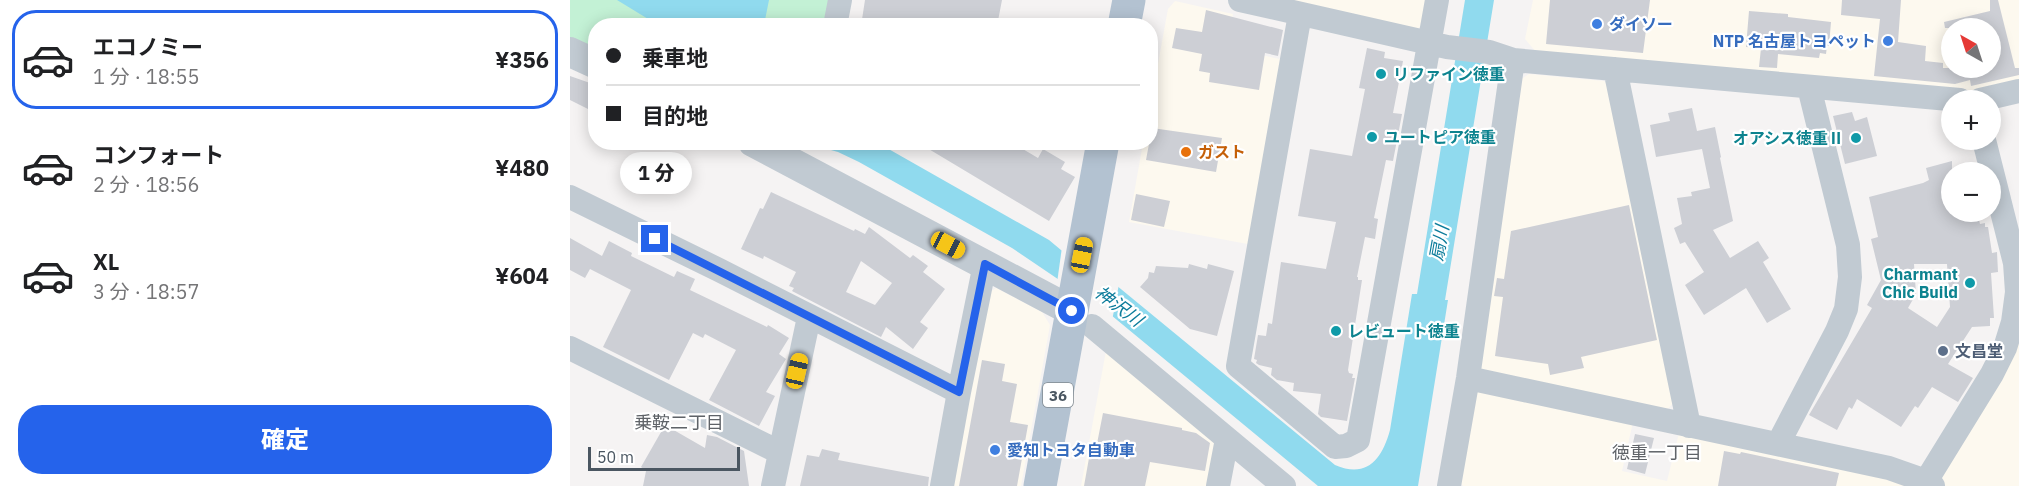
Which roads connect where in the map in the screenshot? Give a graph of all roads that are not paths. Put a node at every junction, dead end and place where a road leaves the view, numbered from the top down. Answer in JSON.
{"nodes":[{"id":1,"x":840,"y":0,"type":"edge"},
{"id":2,"x":1129,"y":0,"type":"edge"},
{"id":3,"x":1150,"y":0,"type":"edge"},
{"id":4,"x":1240,"y":0,"type":"edge"},
{"id":5,"x":1437,"y":0,"type":"edge"},
{"id":6,"x":1300,"y":14,"type":"junction"},
{"id":7,"x":837,"y":18,"type":"edge"},
{"id":8,"x":1126,"y":18,"type":"edge"},
{"id":9,"x":1147,"y":18,"type":"edge"},
{"id":10,"x":1440,"y":45,"type":"junction"},
{"id":11,"x":570,"y":51,"type":"edge"},
{"id":12,"x":588,"y":59,"type":"edge"},
{"id":13,"x":1513,"y":60,"type":"junction"},
{"id":14,"x":1615,"y":69,"type":"junction"},
{"id":15,"x":1809,"y":87,"type":"junction"},
{"id":16,"x":2019,"y":91,"type":"edge"},
{"id":17,"x":2001,"y":95,"type":"edge"},
{"id":18,"x":1941,"y":98,"type":"edge"},
{"id":19,"x":1102,"y":150,"type":"edge"},
{"id":20,"x":1122,"y":150,"type":"edge"},
{"id":21,"x":1987,"y":150,"type":"edge"},
{"id":22,"x":788,"y":151,"type":"edge"},
{"id":23,"x":570,"y":197,"type":"edge"},
{"id":24,"x":1092,"y":263,"type":"junction"},
{"id":25,"x":985,"y":264,"type":"junction"},
{"id":26,"x":1083,"y":313,"type":"junction"},
{"id":27,"x":809,"y":317,"type":"junction"},
{"id":28,"x":570,"y":348,"type":"edge"},
{"id":29,"x":1468,"y":378,"type":"junction"},
{"id":30,"x":959,"y":392,"type":"junction"},
{"id":31,"x":1689,"y":426,"type":"junction"},
{"id":32,"x":1227,"y":439,"type":"junction"},
{"id":33,"x":1778,"y":444,"type":"junction"},
{"id":34,"x":779,"y":452,"type":"junction"},
{"id":35,"x":1927,"y":484,"type":"edge"},
{"id":36,"x":773,"y":486,"type":"edge"},
{"id":37,"x":942,"y":486,"type":"edge"},
{"id":38,"x":1040,"y":486,"type":"edge"},
{"id":39,"x":1063,"y":486,"type":"edge"},
{"id":40,"x":1218,"y":486,"type":"edge"},
{"id":41,"x":1284,"y":486,"type":"edge"},
{"id":42,"x":1449,"y":486,"type":"edge"}],
"edges":[{"from":1,"to":7,"type":"street"},
{"from":2,"to":8,"type":"main road"},
{"from":3,"to":9,"type":"main road"},
{"from":4,"to":6,"type":"street"},
{"from":5,"to":10,"type":"street"},
{"from":6,"to":10,"type":"street"},
{"from":6,"to":10,"type":"street"},
{"from":10,"to":13,"type":"street"},
{"from":11,"to":12,"type":"street"},
{"from":13,"to":14,"type":"street"},
{"from":13,"to":29,"type":"street"},
{"from":14,"to":15,"type":"street"},
{"from":14,"to":31,"type":"street"},
{"from":15,"to":18,"type":"street"},
{"from":15,"to":33,"type":"street"},
{"from":16,"to":17,"type":"street"},
{"from":19,"to":24,"type":"main road","number":"36"},
{"from":20,"to":24,"type":"main road","number":"36"},
{"from":21,"to":35,"type":"street"},
{"from":22,"to":25,"type":"street"},
{"from":23,"to":27,"type":"street"},
{"from":24,"to":26,"type":"main road","number":"36"},
{"from":25,"to":26,"type":"street"},
{"from":25,"to":30,"type":"street"},
{"from":26,"to":32,"type":"street"},
{"from":26,"to":38,"type":"main road","number":"36"},
{"from":26,"to":39,"type":"main road","number":"36"},
{"from":27,"to":30,"type":"street"},
{"from":27,"to":34,"type":"street"},
{"from":28,"to":34,"type":"street"},
{"from":29,"to":31,"type":"street"},
{"from":29,"to":42,"type":"street"},
{"from":30,"to":37,"type":"street"},
{"from":31,"to":33,"type":"street"},
{"from":32,"to":40,"type":"street"},
{"from":32,"to":41,"type":"street"},
{"from":33,"to":35,"type":"street"},
{"from":34,"to":36,"type":"street"}]}
